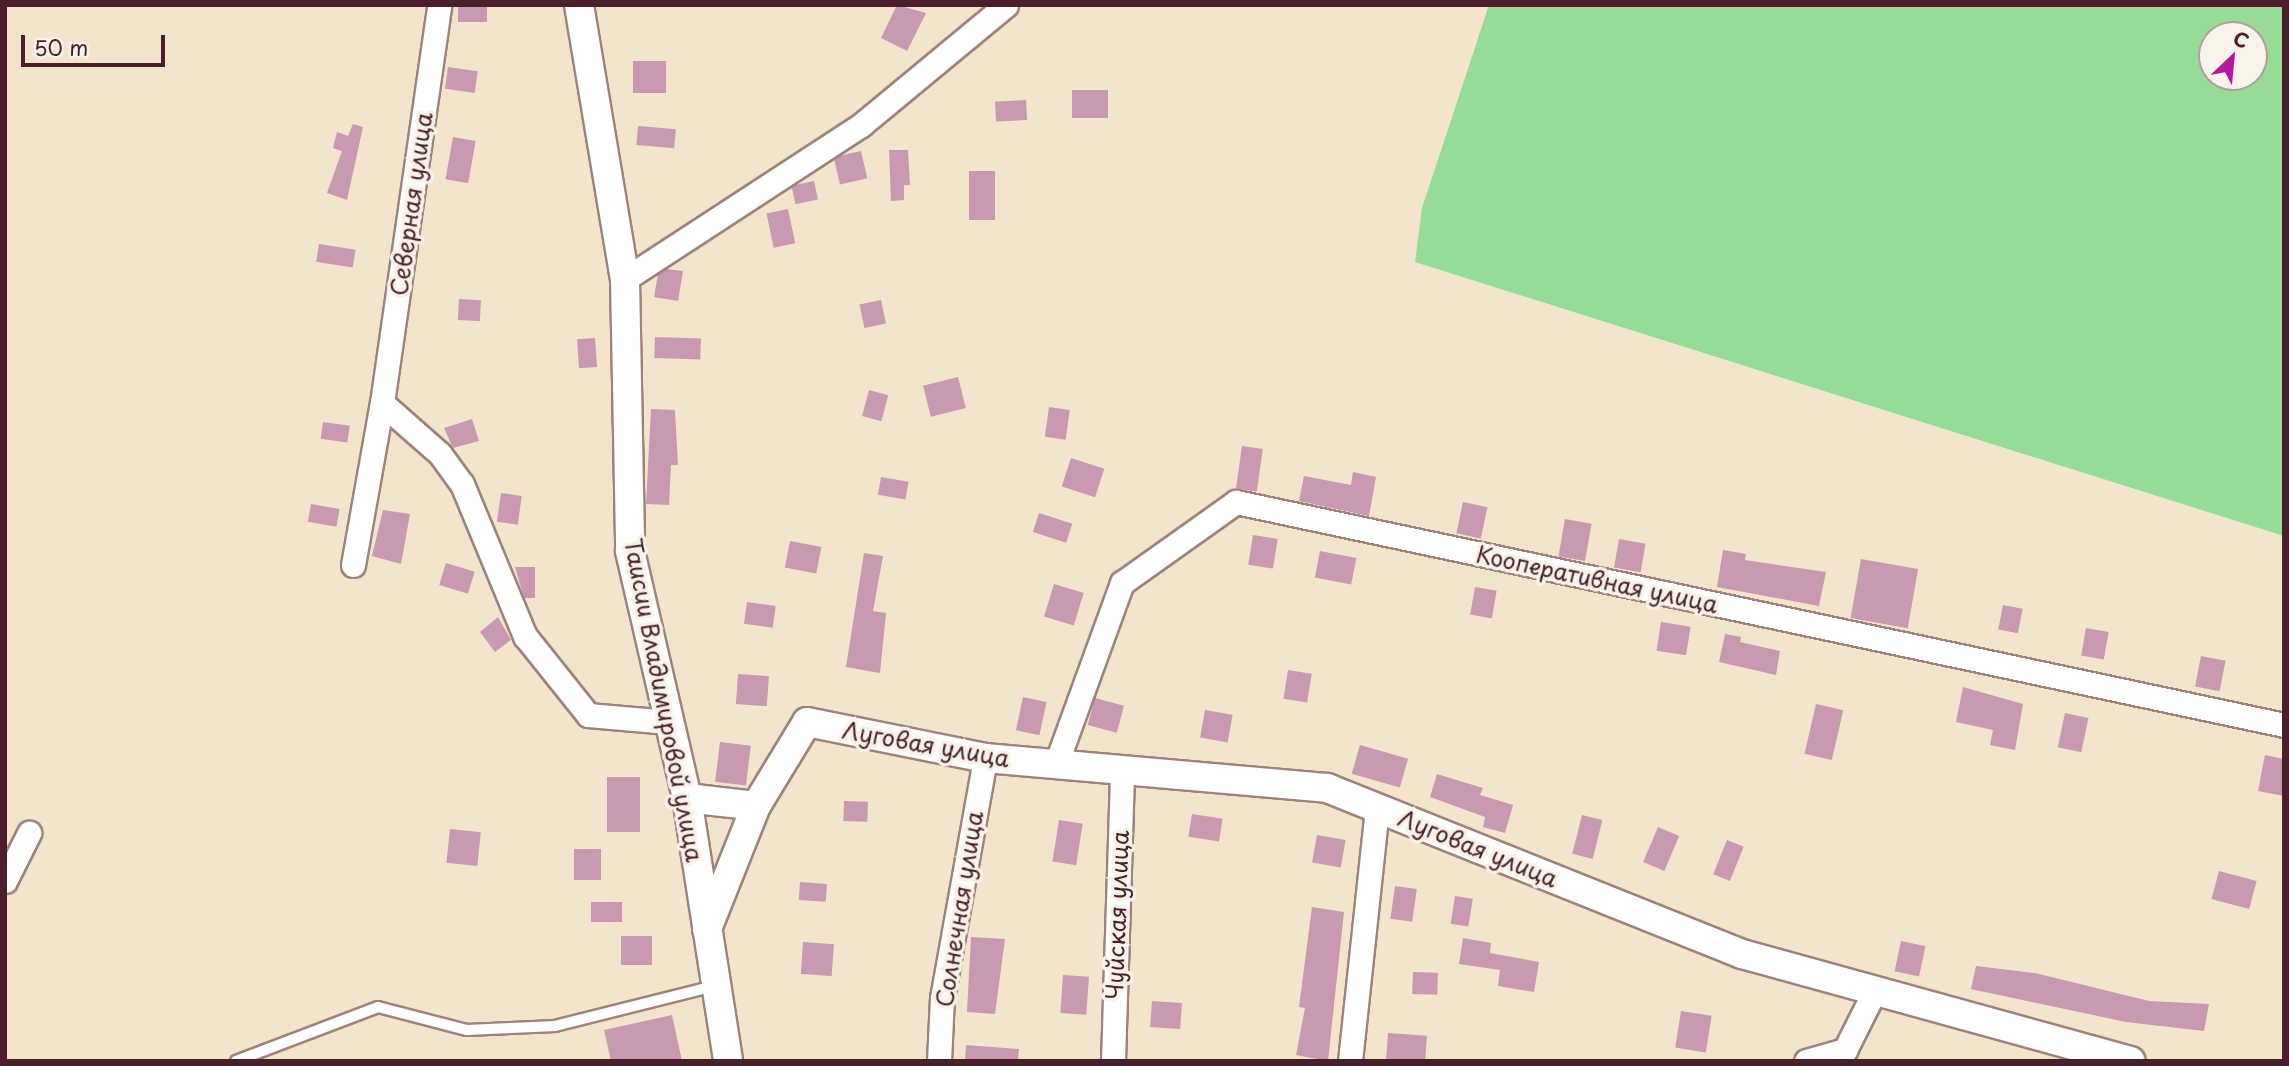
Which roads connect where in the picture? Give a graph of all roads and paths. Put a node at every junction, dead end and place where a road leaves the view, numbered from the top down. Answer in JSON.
{"nodes":[{"id":1,"x":439,"y":5,"type":"edge"},
{"id":2,"x":579,"y":5,"type":"edge"},
{"id":3,"x":1006,"y":5,"type":"edge"},
{"id":4,"x":625,"y":279,"type":"junction"},
{"id":5,"x":383,"y":403,"type":"junction"},
{"id":6,"x":353,"y":565,"type":"dead end"},
{"id":7,"x":669,"y":722,"type":"junction"},
{"id":8,"x":2284,"y":725,"type":"edge"},
{"id":9,"x":985,"y":758,"type":"junction"},
{"id":10,"x":1056,"y":764,"type":"junction"},
{"id":11,"x":1122,"y":770,"type":"junction"},
{"id":12,"x":687,"y":798,"type":"junction"},
{"id":13,"x":756,"y":806,"type":"junction"},
{"id":14,"x":1377,"y":808,"type":"junction"},
{"id":15,"x":29,"y":833,"type":"dead end"},
{"id":16,"x":5,"y":881,"type":"edge"},
{"id":17,"x":708,"y":929,"type":"junction"},
{"id":18,"x":716,"y":985,"type":"junction"},
{"id":19,"x":1875,"y":990,"type":"junction"},
{"id":20,"x":236,"y":1061,"type":"edge"},
{"id":21,"x":728,"y":1061,"type":"edge"},
{"id":22,"x":939,"y":1061,"type":"edge"},
{"id":23,"x":1113,"y":1061,"type":"edge"},
{"id":24,"x":1350,"y":1061,"type":"edge"},
{"id":25,"x":1806,"y":1061,"type":"edge"},
{"id":26,"x":2132,"y":1061,"type":"edge"}],
"edges":[{"from":1,"to":5,"type":"street","name":"Северная улица"},
{"from":2,"to":4,"type":"street","name":"Таисии Владимировой улица"},
{"from":3,"to":4,"type":"street"},
{"from":4,"to":7,"type":"street","name":"Таисии Владимировой улица"},
{"from":5,"to":6,"type":"street","name":"Северная улица"},
{"from":5,"to":7,"type":"street"},
{"from":7,"to":12,"type":"street","name":"Таисии Владимировой улица"},
{"from":8,"to":10,"type":"street","name":"Кооперативная улица"},
{"from":9,"to":10,"type":"street","name":"Луговая улица"},
{"from":9,"to":13,"type":"street","name":"Луговая улица"},
{"from":9,"to":22,"type":"street","name":"Солнечная улица"},
{"from":10,"to":11,"type":"street","name":"Луговая улица"},
{"from":11,"to":14,"type":"street","name":"Луговая улица"},
{"from":11,"to":23,"type":"street","name":"Чуйская улица"},
{"from":12,"to":13,"type":"street"},
{"from":12,"to":17,"type":"street","name":"Таисии Владимировой улица"},
{"from":13,"to":17,"type":"street"},
{"from":14,"to":19,"type":"street","name":"Луговая улица"},
{"from":14,"to":24,"type":"street"},
{"from":15,"to":16,"type":"street"},
{"from":17,"to":18,"type":"street","name":"Таисии Владимировой улица"},
{"from":18,"to":20,"type":"lane"},
{"from":18,"to":21,"type":"street","name":"Таисии Владимировой улица"},
{"from":19,"to":25,"type":"street"},
{"from":19,"to":26,"type":"street","name":"Луговая улица"}]}
